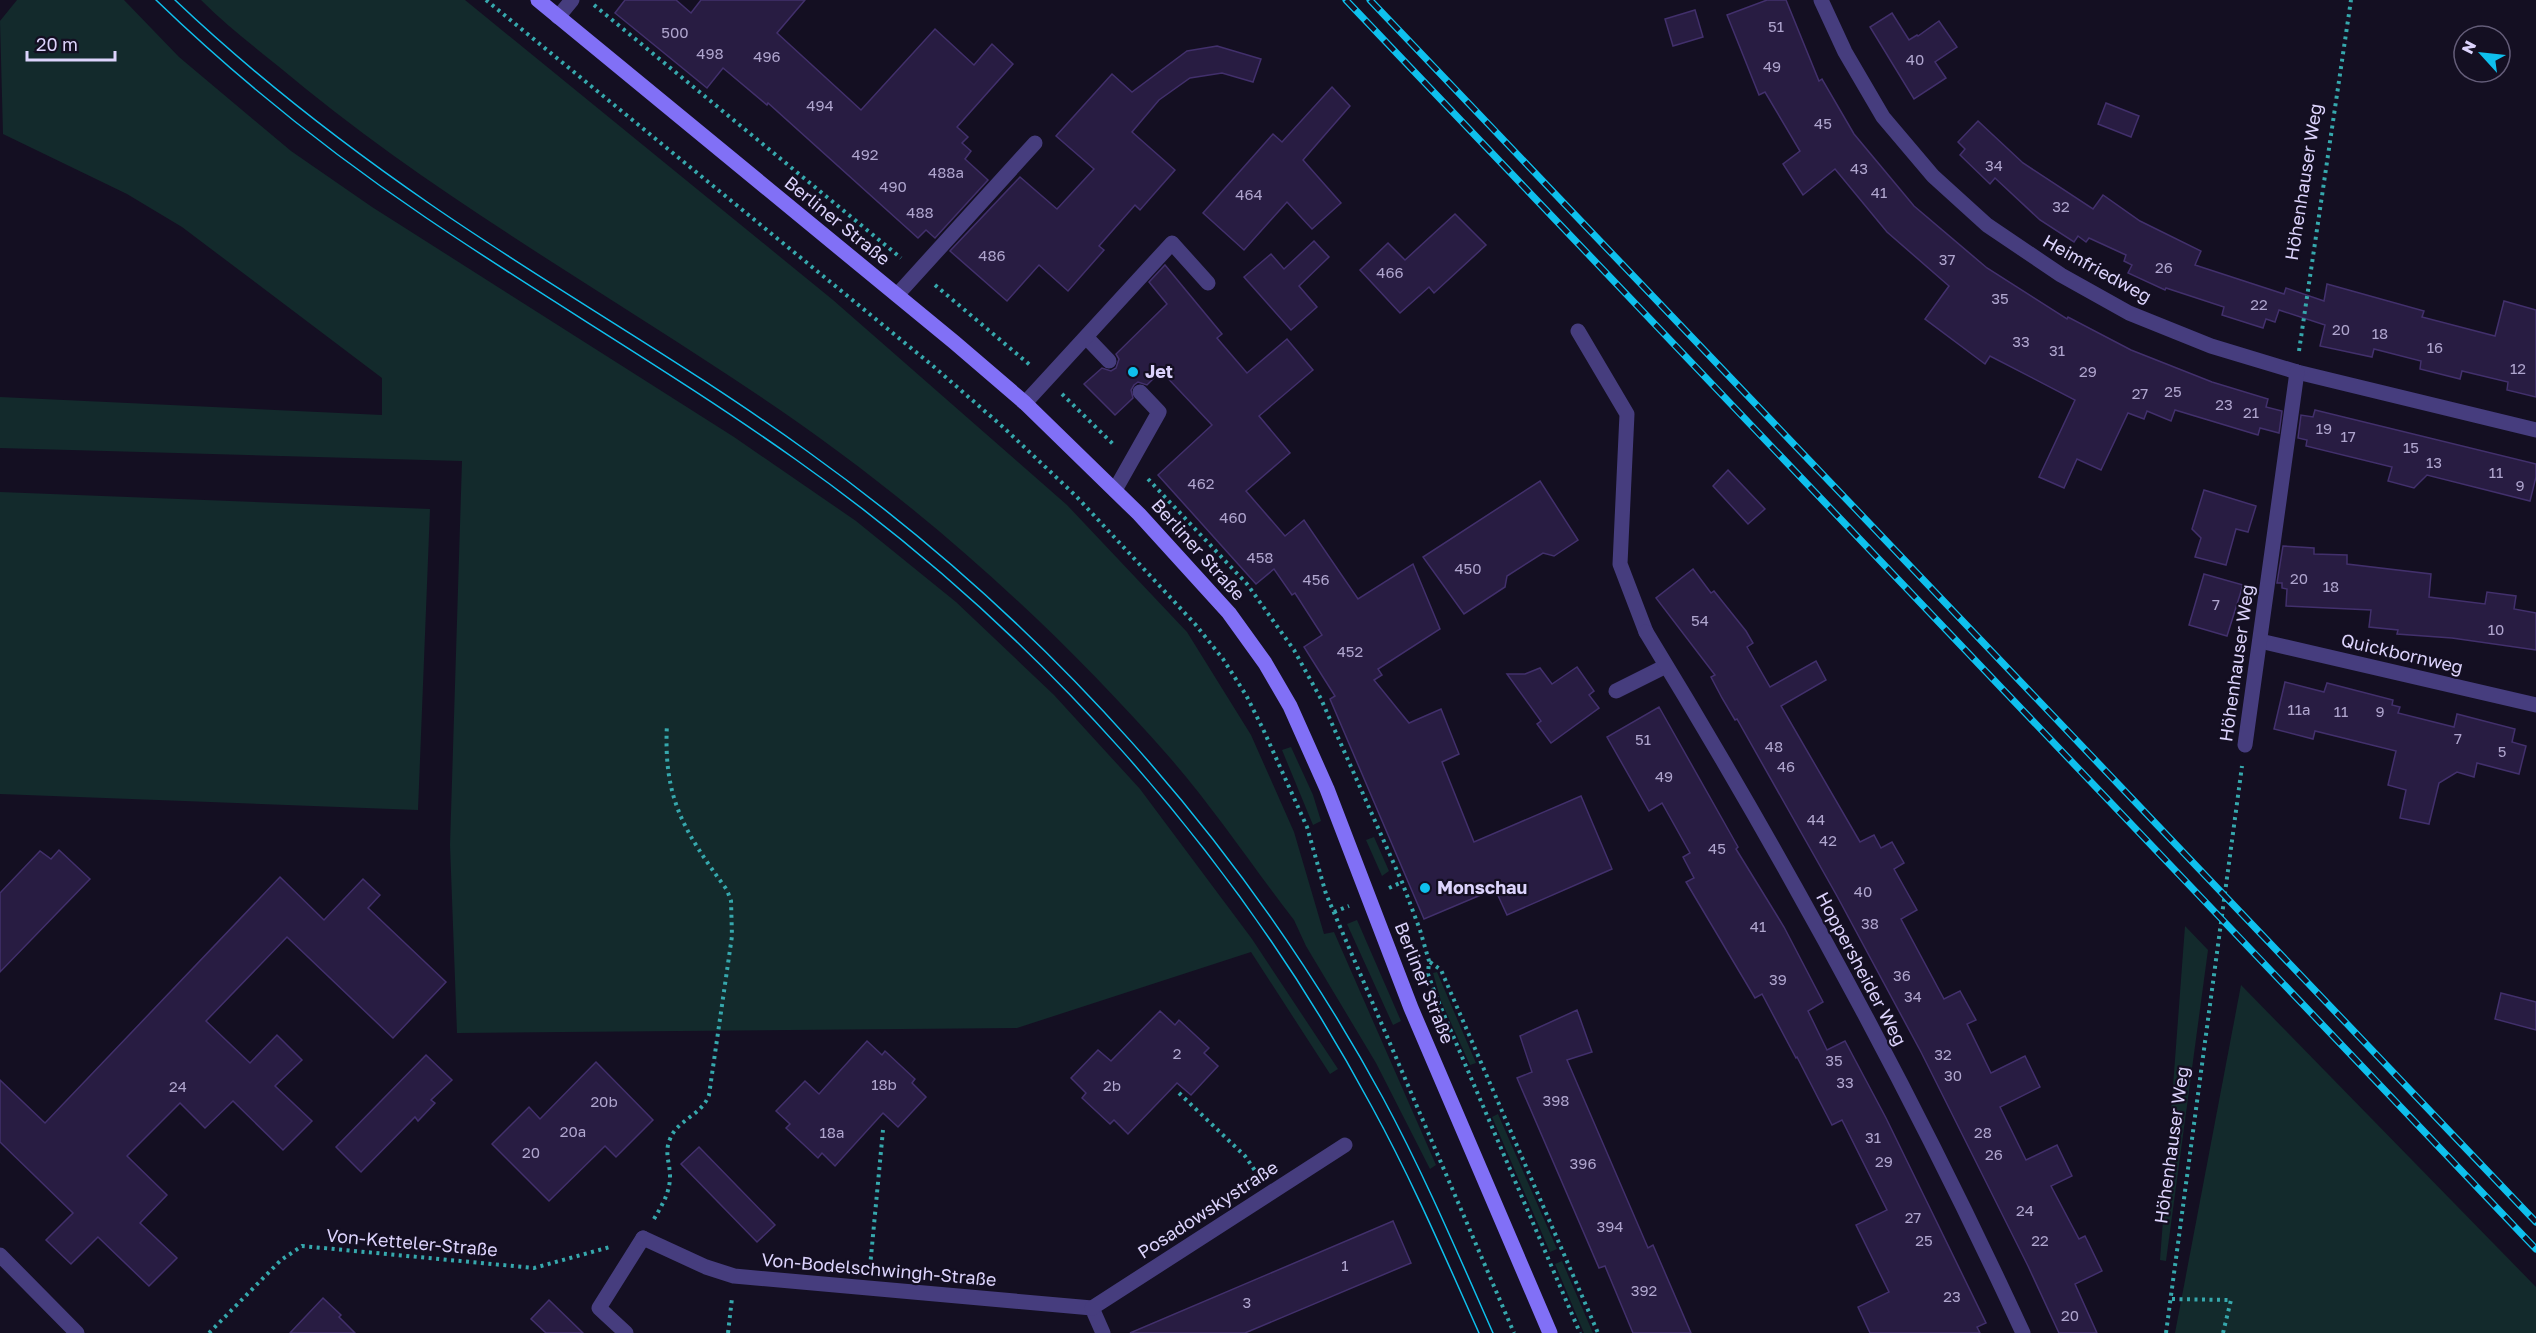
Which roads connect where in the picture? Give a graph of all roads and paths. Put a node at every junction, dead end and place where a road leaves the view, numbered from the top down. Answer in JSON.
{"nodes":[{"id":1,"x":486,"y":0,"type":"edge"},
{"id":2,"x":538,"y":0,"type":"edge"},
{"id":3,"x":572,"y":0,"type":"edge"},
{"id":4,"x":1821,"y":0,"type":"edge"},
{"id":5,"x":2351,"y":0,"type":"edge"},
{"id":6,"x":558,"y":17,"type":"junction"},
{"id":7,"x":1035,"y":143,"type":"dead end"},
{"id":8,"x":1208,"y":283,"type":"dead end"},
{"id":9,"x":897,"y":295,"type":"junction"},
{"id":10,"x":1578,"y":331,"type":"dead end"},
{"id":11,"x":1087,"y":338,"type":"junction"},
{"id":12,"x":1109,"y":361,"type":"dead end"},
{"id":13,"x":2297,"y":372,"type":"junction"},
{"id":14,"x":1140,"y":392,"type":"dead end"},
{"id":15,"x":1025,"y":403,"type":"junction"},
{"id":16,"x":2536,"y":430,"type":"edge"},
{"id":17,"x":1115,"y":490,"type":"junction"},
{"id":18,"x":2260,"y":640,"type":"junction"},
{"id":19,"x":1666,"y":666,"type":"junction"},
{"id":20,"x":1616,"y":691,"type":"dead end"},
{"id":21,"x":2536,"y":705,"type":"edge"},
{"id":22,"x":667,"y":724,"type":"dead end"},
{"id":23,"x":2245,"y":744,"type":"joint"},
{"id":24,"x":1179,"y":1092,"type":"dead end"},
{"id":25,"x":883,"y":1130,"type":"dead end"},
{"id":26,"x":1345,"y":1144,"type":"dead end"},
{"id":27,"x":1271,"y":1193,"type":"junction"},
{"id":28,"x":643,"y":1238,"type":"junction"},
{"id":29,"x":0,"y":1255,"type":"edge"},
{"id":30,"x":734,"y":1276,"type":"junction"},
{"id":31,"x":868,"y":1288,"type":"junction"},
{"id":32,"x":2172,"y":1299,"type":"junction"},
{"id":33,"x":1092,"y":1308,"type":"junction"},
{"id":34,"x":77,"y":1333,"type":"edge"},
{"id":35,"x":209,"y":1333,"type":"edge"},
{"id":36,"x":626,"y":1333,"type":"edge"},
{"id":37,"x":728,"y":1333,"type":"edge"},
{"id":38,"x":1103,"y":1333,"type":"edge"},
{"id":39,"x":1514,"y":1333,"type":"edge"},
{"id":40,"x":1550,"y":1333,"type":"edge"},
{"id":41,"x":1580,"y":1333,"type":"edge"},
{"id":42,"x":1598,"y":1333,"type":"edge"},
{"id":43,"x":2023,"y":1333,"type":"edge"},
{"id":44,"x":2166,"y":1333,"type":"edge"},
{"id":45,"x":2223,"y":1333,"type":"edge"}],
"edges":[{"from":1,"to":39,"type":"path"},
{"from":2,"to":6,"type":"main road","name":"Berliner Straße"},
{"from":3,"to":6,"type":"street"},
{"from":4,"to":13,"type":"street","name":"Heimfriedweg"},
{"from":5,"to":13,"type":"path","name":"Höhenhauser Weg"},
{"from":6,"to":9,"type":"main road","name":"Berliner Straße"},
{"from":7,"to":9,"type":"street"},
{"from":8,"to":11,"type":"street"},
{"from":9,"to":15,"type":"main road","name":"Berliner Straße"},
{"from":10,"to":19,"type":"street","name":"Hoppersheider Weg"},
{"from":11,"to":12,"type":"street"},
{"from":11,"to":15,"type":"street"},
{"from":13,"to":16,"type":"street","name":"Heimfriedweg"},
{"from":13,"to":18,"type":"street","name":"Höhenhauser Weg"},
{"from":14,"to":17,"type":"street"},
{"from":15,"to":17,"type":"main road","name":"Berliner Straße"},
{"from":17,"to":40,"type":"main road","name":"Berliner Straße"},
{"from":18,"to":21,"type":"street","name":"Quickbornweg"},
{"from":18,"to":23,"type":"street","name":"Höhenhauser Weg"},
{"from":19,"to":20,"type":"street"},
{"from":19,"to":43,"type":"street","name":"Hoppersheider Weg"},
{"from":22,"to":28,"type":"path"},
{"from":23,"to":32,"type":"path","name":"Höhenhauser Weg"},
{"from":24,"to":27,"type":"path"},
{"from":25,"to":31,"type":"path"},
{"from":26,"to":27,"type":"street","name":"Posadowskystraße"},
{"from":27,"to":33,"type":"street","name":"Posadowskystraße"},
{"from":28,"to":30,"type":"street","name":"Von-Bodelschwingh-Straße"},
{"from":28,"to":35,"type":"path","name":"Von-Ketteler-Straße"},
{"from":28,"to":36,"type":"street"},
{"from":29,"to":34,"type":"street"},
{"from":30,"to":31,"type":"street","name":"Von-Bodelschwingh-Straße"},
{"from":30,"to":37,"type":"path"},
{"from":31,"to":33,"type":"street","name":"Von-Bodelschwingh-Straße"},
{"from":32,"to":44,"type":"path","name":"Höhenhauser Weg"},
{"from":32,"to":45,"type":"path"},
{"from":33,"to":38,"type":"street"},
{"from":41,"to":42,"type":"path"}]}
